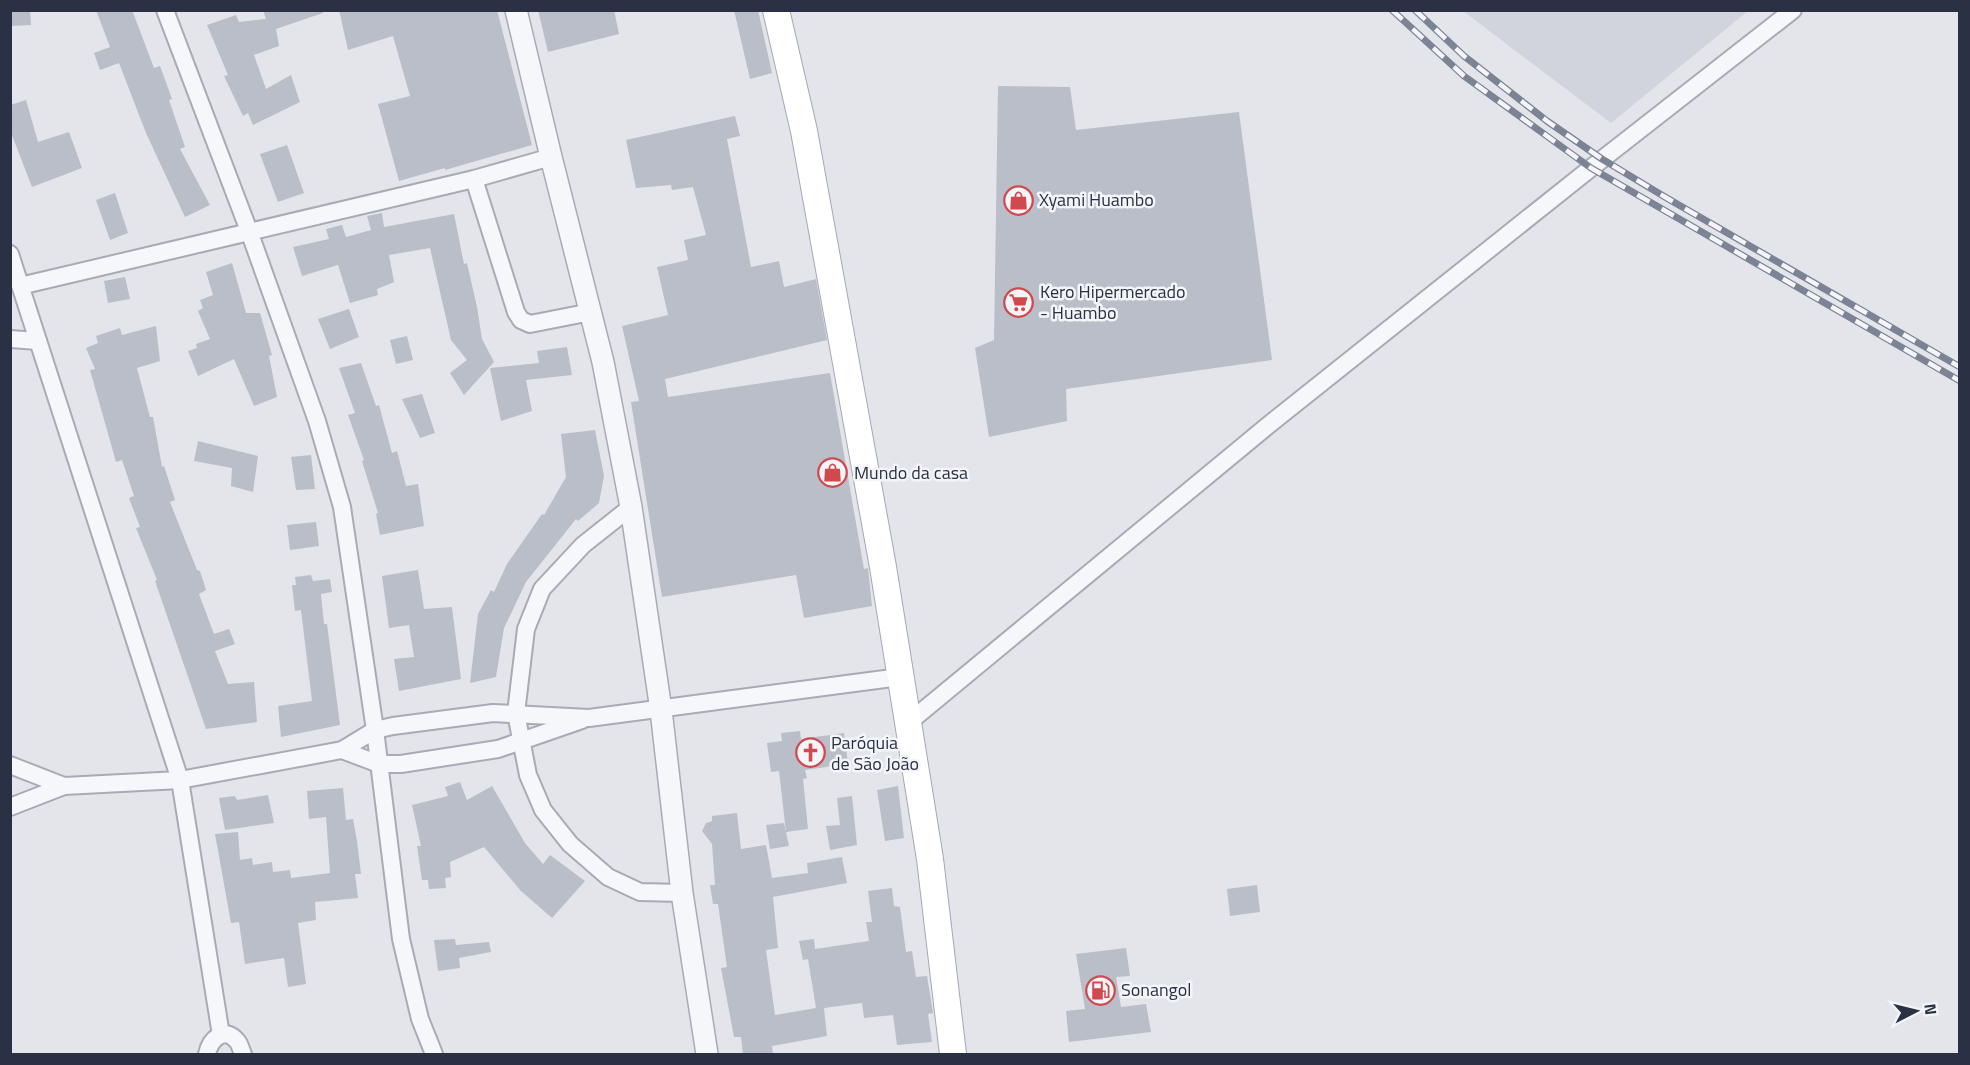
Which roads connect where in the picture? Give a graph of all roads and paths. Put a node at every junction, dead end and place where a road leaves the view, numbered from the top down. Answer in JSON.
{"nodes":[{"id":1,"x":165,"y":10,"type":"edge"},
{"id":2,"x":516,"y":10,"type":"edge"},
{"id":3,"x":776,"y":10,"type":"edge"},
{"id":4,"x":1793,"y":10,"type":"edge"},
{"id":5,"x":550,"y":157,"type":"junction"},
{"id":6,"x":474,"y":179,"type":"junction"},
{"id":7,"x":249,"y":231,"type":"junction"},
{"id":8,"x":10,"y":254,"type":"edge"},
{"id":9,"x":20,"y":286,"type":"junction"},
{"id":10,"x":591,"y":312,"type":"junction"},
{"id":11,"x":10,"y":339,"type":"edge"},
{"id":12,"x":38,"y":340,"type":"junction"},
{"id":13,"x":631,"y":507,"type":"junction"},
{"id":14,"x":900,"y":676,"type":"junction"},
{"id":15,"x":661,"y":710,"type":"junction"},
{"id":16,"x":516,"y":713,"type":"junction"},
{"id":17,"x":589,"y":718,"type":"junction"},
{"id":18,"x":908,"y":723,"type":"junction"},
{"id":19,"x":375,"y":730,"type":"junction"},
{"id":20,"x":521,"y":741,"type":"junction"},
{"id":21,"x":342,"y":750,"type":"junction"},
{"id":22,"x":379,"y":764,"type":"junction"},
{"id":23,"x":10,"y":765,"type":"edge"},
{"id":24,"x":180,"y":780,"type":"junction"},
{"id":25,"x":64,"y":786,"type":"junction"},
{"id":26,"x":10,"y":807,"type":"edge"},
{"id":27,"x":682,"y":893,"type":"junction"},
{"id":28,"x":943,"y":975,"type":"junction"},
{"id":29,"x":221,"y":1035,"type":"junction"},
{"id":30,"x":207,"y":1054,"type":"edge"},
{"id":31,"x":243,"y":1054,"type":"edge"},
{"id":32,"x":434,"y":1054,"type":"edge"},
{"id":33,"x":707,"y":1054,"type":"edge"},
{"id":34,"x":953,"y":1054,"type":"edge"},
{"id":35,"x":969,"y":1054,"type":"edge"}],
"edges":[{"from":1,"to":7,"type":"street"},
{"from":2,"to":5,"type":"street"},
{"from":3,"to":14,"type":"main road"},
{"from":4,"to":18,"type":"street"},
{"from":5,"to":6,"type":"street"},
{"from":5,"to":10,"type":"street"},
{"from":6,"to":7,"type":"street"},
{"from":6,"to":10,"type":"street"},
{"from":7,"to":9,"type":"street"},
{"from":7,"to":19,"type":"street"},
{"from":8,"to":9,"type":"street"},
{"from":9,"to":12,"type":"street"},
{"from":10,"to":13,"type":"street"},
{"from":11,"to":12,"type":"street"},
{"from":12,"to":24,"type":"street"},
{"from":13,"to":15,"type":"street"},
{"from":13,"to":16,"type":"street"},
{"from":14,"to":15,"type":"street"},
{"from":14,"to":18,"type":"main road"},
{"from":15,"to":17,"type":"street"},
{"from":15,"to":27,"type":"street"},
{"from":16,"to":17,"type":"street"},
{"from":16,"to":19,"type":"street"},
{"from":16,"to":20,"type":"street"},
{"from":17,"to":20,"type":"street"},
{"from":18,"to":28,"type":"main road"},
{"from":19,"to":21,"type":"street"},
{"from":19,"to":22,"type":"street"},
{"from":20,"to":22,"type":"street"},
{"from":20,"to":27,"type":"street"},
{"from":21,"to":22,"type":"street"},
{"from":21,"to":24,"type":"street"},
{"from":22,"to":32,"type":"street"},
{"from":23,"to":25,"type":"street"},
{"from":24,"to":25,"type":"street"},
{"from":24,"to":29,"type":"street"},
{"from":25,"to":26,"type":"street"},
{"from":27,"to":33,"type":"street"},
{"from":28,"to":34,"type":"main road"},
{"from":28,"to":35,"type":"main road"},
{"from":29,"to":30,"type":"street"},
{"from":29,"to":31,"type":"street"}]}
